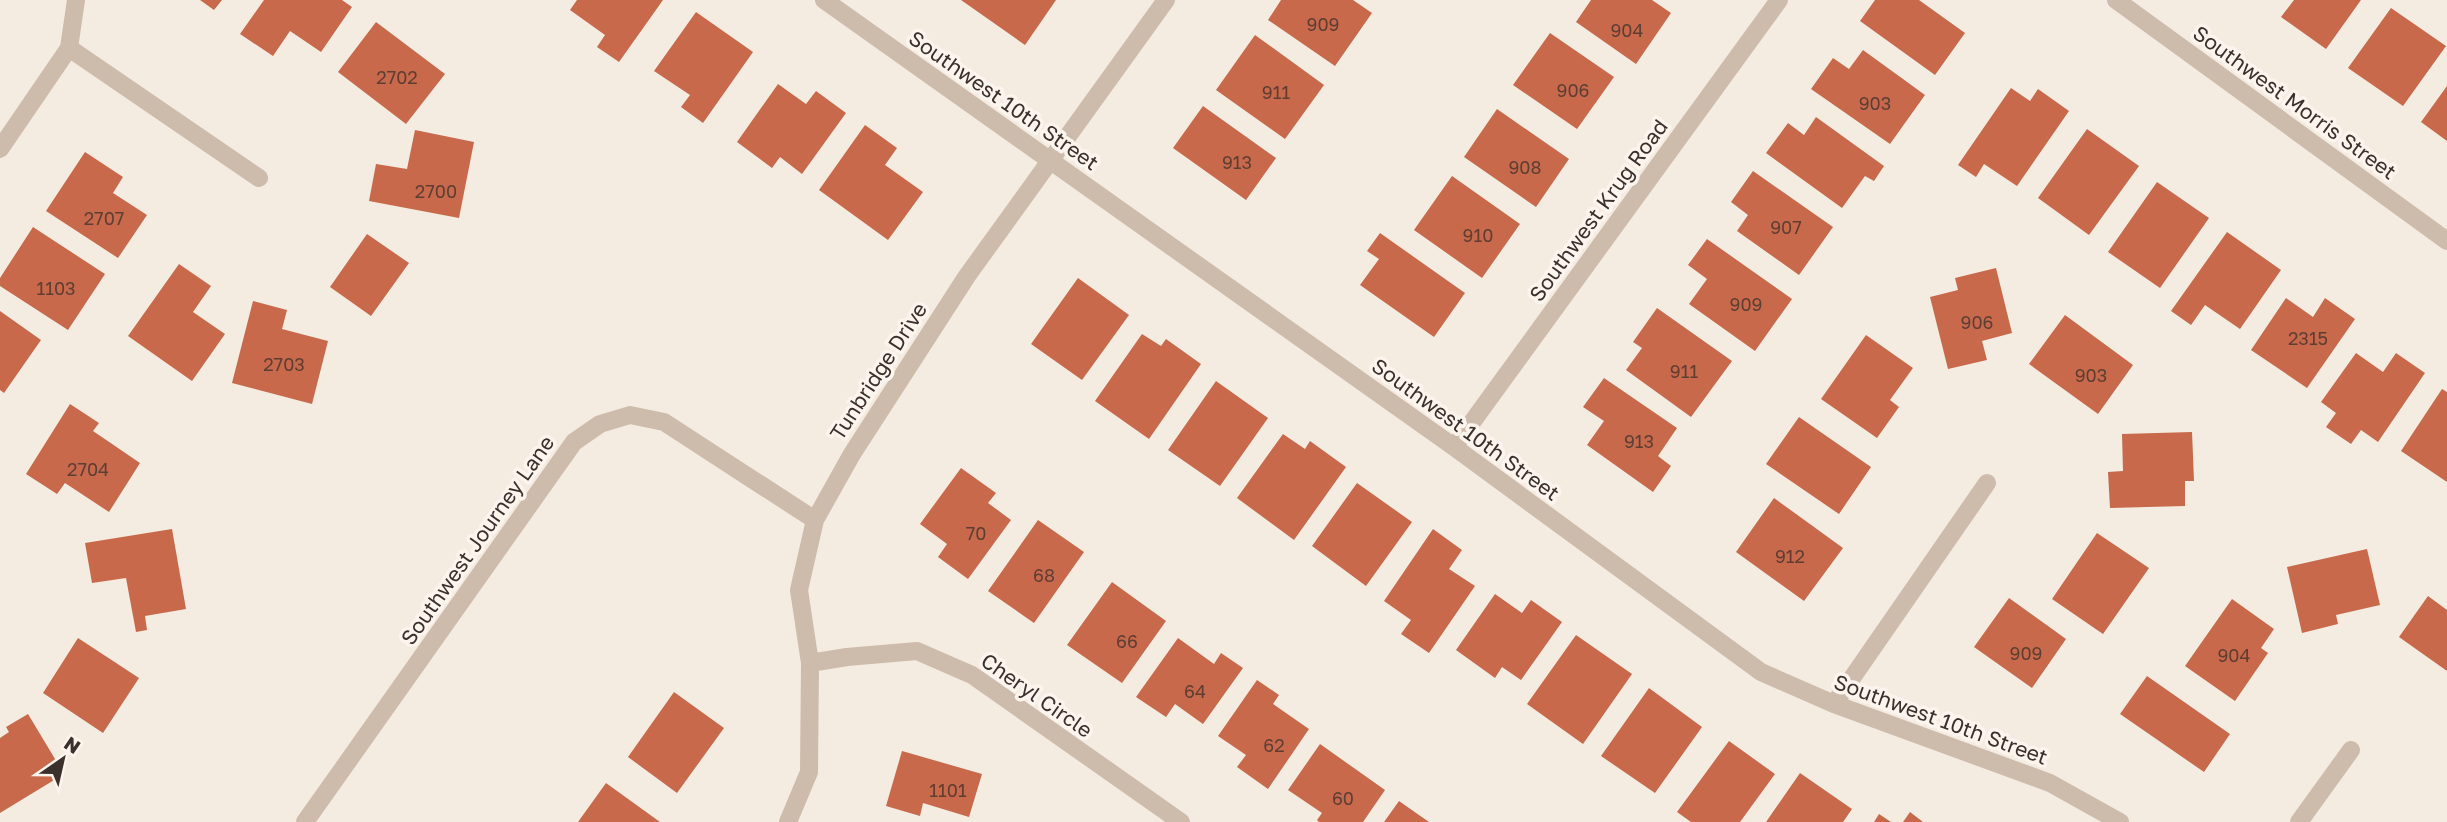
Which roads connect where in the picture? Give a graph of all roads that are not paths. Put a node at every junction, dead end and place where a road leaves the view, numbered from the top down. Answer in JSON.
{"nodes":[{"id":1,"x":76,"y":0,"type":"edge"},
{"id":2,"x":824,"y":0,"type":"edge"},
{"id":3,"x":1166,"y":0,"type":"edge"},
{"id":4,"x":1779,"y":0,"type":"edge"},
{"id":5,"x":2116,"y":0,"type":"edge"},
{"id":6,"x":69,"y":48,"type":"junction"},
{"id":7,"x":0,"y":149,"type":"edge"},
{"id":8,"x":1052,"y":161,"type":"junction"},
{"id":9,"x":258,"y":178,"type":"dead end"},
{"id":10,"x":2447,"y":241,"type":"edge"},
{"id":11,"x":1454,"y":447,"type":"junction"},
{"id":12,"x":1987,"y":483,"type":"dead end"},
{"id":13,"x":815,"y":520,"type":"junction"},
{"id":14,"x":810,"y":663,"type":"junction"},
{"id":15,"x":1834,"y":704,"type":"junction"},
{"id":16,"x":2351,"y":750,"type":"dead end"},
{"id":17,"x":305,"y":822,"type":"edge"},
{"id":18,"x":788,"y":822,"type":"edge"},
{"id":19,"x":1181,"y":822,"type":"edge"},
{"id":20,"x":2120,"y":822,"type":"edge"},
{"id":21,"x":2299,"y":822,"type":"edge"}],
"edges":[{"from":1,"to":6,"type":"street"},
{"from":2,"to":8,"type":"street","name":"Southwest 10th Street"},
{"from":3,"to":8,"type":"street","name":"Tunbridge Drive"},
{"from":4,"to":11,"type":"street","name":"Southwest Krug Road"},
{"from":5,"to":10,"type":"street","name":"Southwest Morris Street"},
{"from":6,"to":7,"type":"street"},
{"from":6,"to":9,"type":"street"},
{"from":8,"to":11,"type":"street","name":"Southwest 10th Street"},
{"from":8,"to":13,"type":"street","name":"Tunbridge Drive"},
{"from":11,"to":15,"type":"street","name":"Southwest 10th Street"},
{"from":12,"to":15,"type":"street"},
{"from":13,"to":14,"type":"street","name":"Tunbridge Drive"},
{"from":13,"to":17,"type":"street","name":"Southwest Journey Lane"},
{"from":14,"to":18,"type":"street","name":"Tunbridge Drive"},
{"from":14,"to":19,"type":"street","name":"Cheryl Circle"},
{"from":15,"to":20,"type":"street","name":"Southwest 10th Street"},
{"from":16,"to":21,"type":"street"}]}
